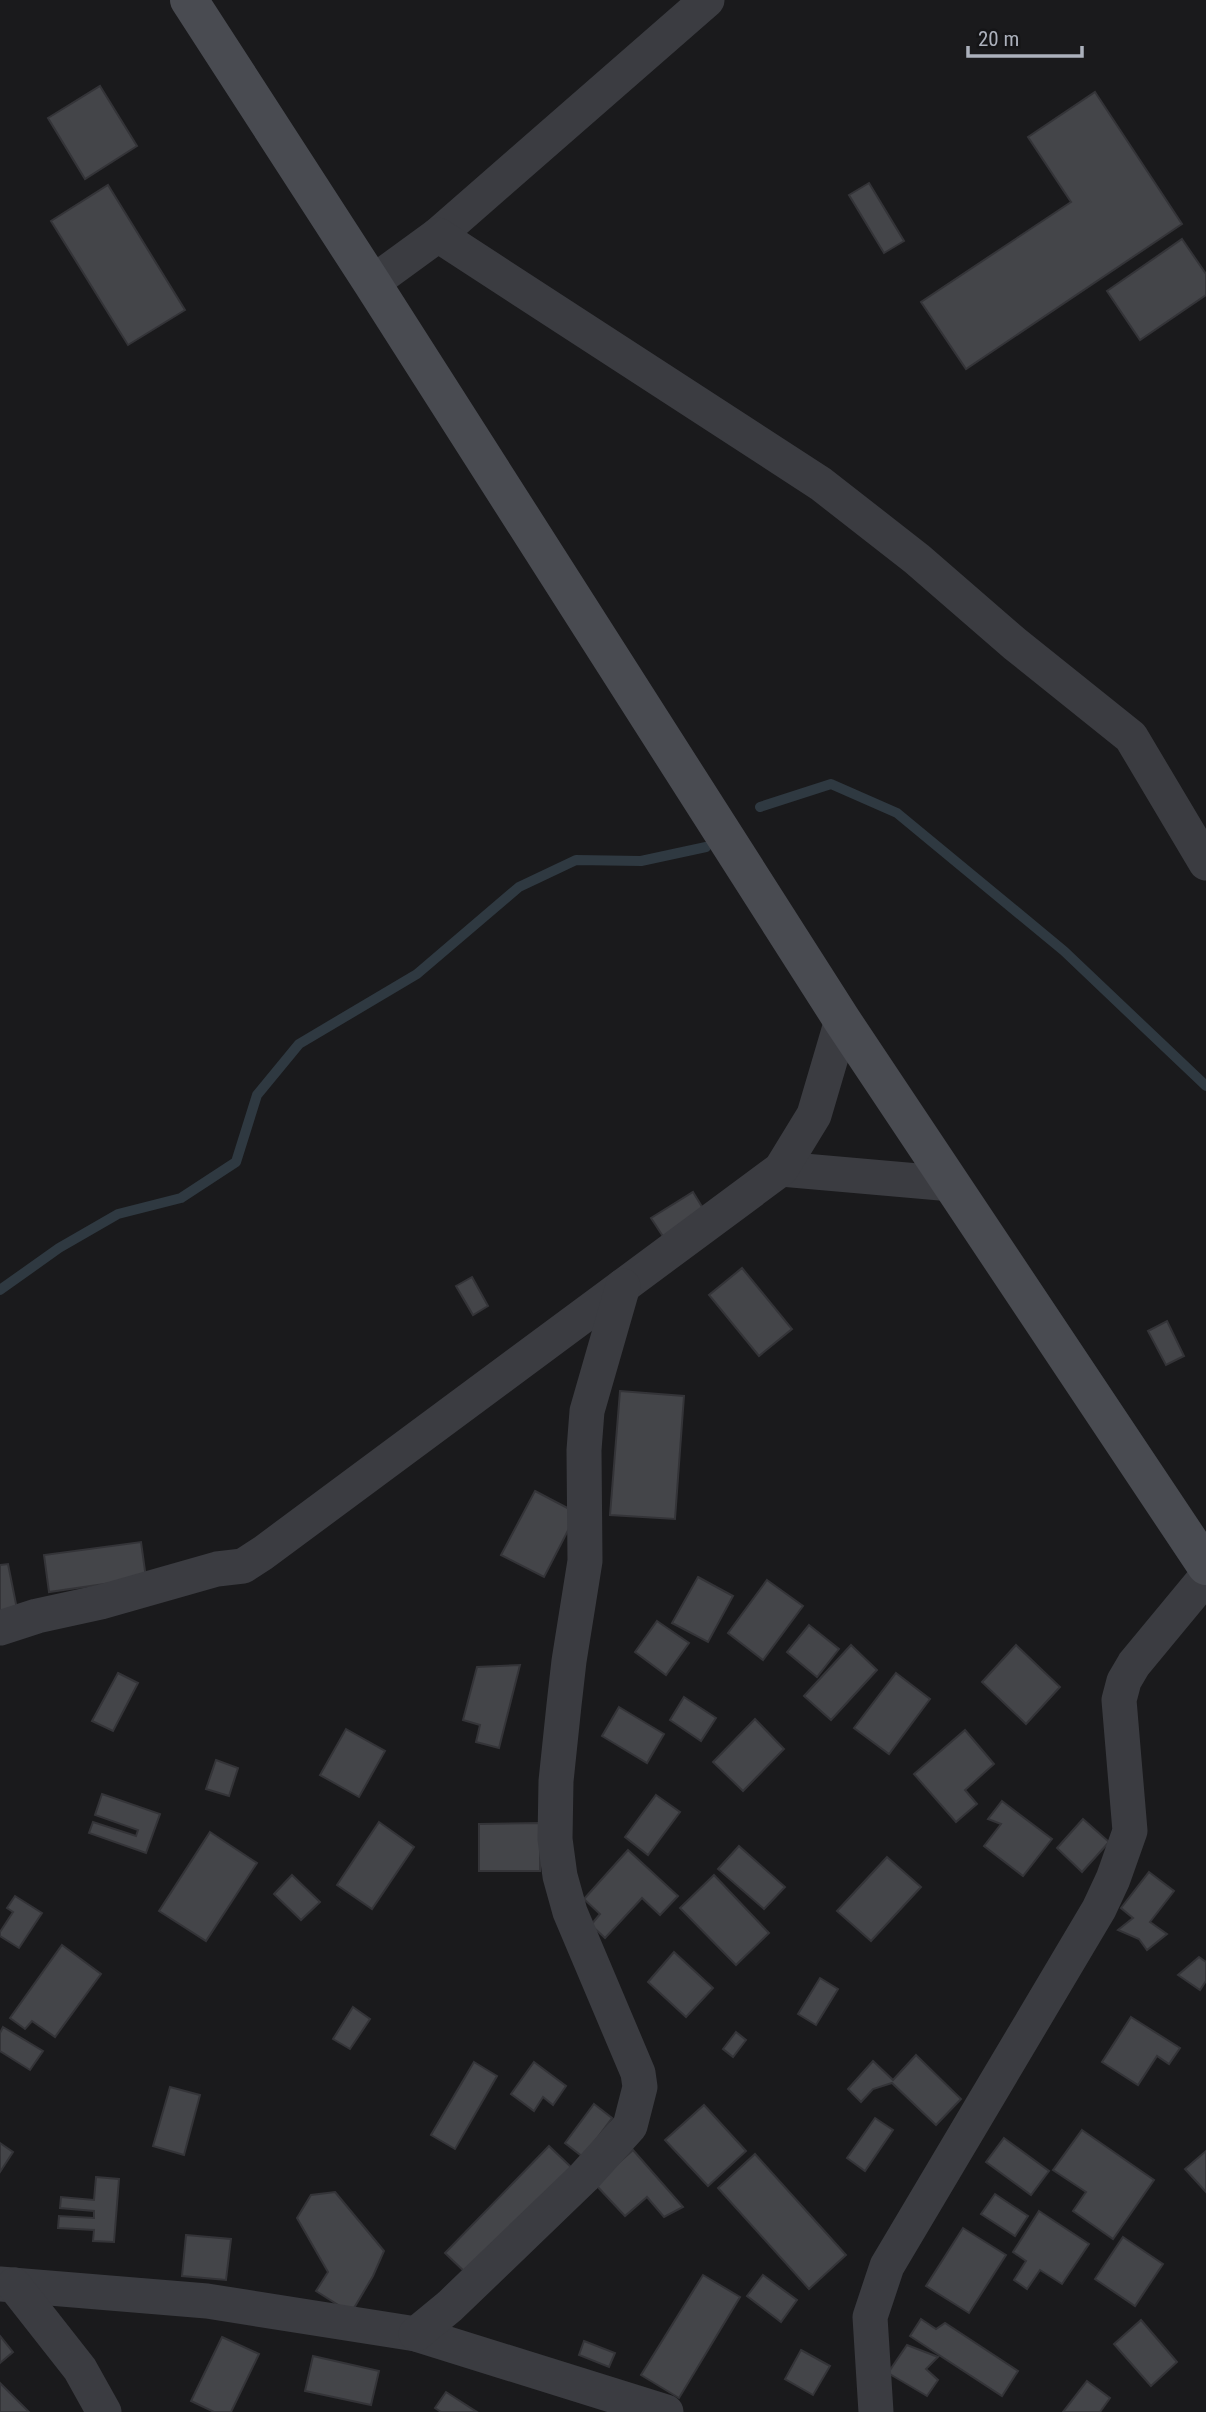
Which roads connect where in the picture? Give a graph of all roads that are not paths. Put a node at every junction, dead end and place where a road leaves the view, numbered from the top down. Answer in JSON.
{"nodes":[{"id":1,"x":189,"y":0,"type":"edge"},
{"id":2,"x":707,"y":0,"type":"edge"},
{"id":3,"x":438,"y":235,"type":"junction"},
{"id":4,"x":372,"y":283,"type":"junction"},
{"id":5,"x":1206,"y":863,"type":"edge"},
{"id":6,"x":842,"y":1020,"type":"junction"},
{"id":7,"x":781,"y":1169,"type":"junction"},
{"id":8,"x":952,"y":1184,"type":"junction"},
{"id":9,"x":623,"y":1286,"type":"junction"},
{"id":10,"x":1206,"y":1566,"type":"edge"},
{"id":11,"x":1206,"y":1577,"type":"edge"},
{"id":12,"x":0,"y":1628,"type":"edge"},
{"id":13,"x":7,"y":2285,"type":"edge"},
{"id":14,"x":416,"y":2334,"type":"junction"},
{"id":15,"x":104,"y":2412,"type":"edge"},
{"id":16,"x":666,"y":2412,"type":"edge"},
{"id":17,"x":876,"y":2412,"type":"edge"}],
"edges":[{"from":1,"to":4,"type":"main road"},
{"from":2,"to":3,"type":"street"},
{"from":3,"to":4,"type":"street"},
{"from":3,"to":5,"type":"street"},
{"from":4,"to":6,"type":"main road"},
{"from":6,"to":7,"type":"street"},
{"from":6,"to":8,"type":"main road"},
{"from":7,"to":8,"type":"street"},
{"from":7,"to":9,"type":"street"},
{"from":8,"to":10,"type":"main road"},
{"from":9,"to":12,"type":"street"},
{"from":9,"to":14,"type":"street"},
{"from":11,"to":17,"type":"street"},
{"from":13,"to":14,"type":"street"},
{"from":13,"to":15,"type":"street"},
{"from":14,"to":16,"type":"street"}]}
